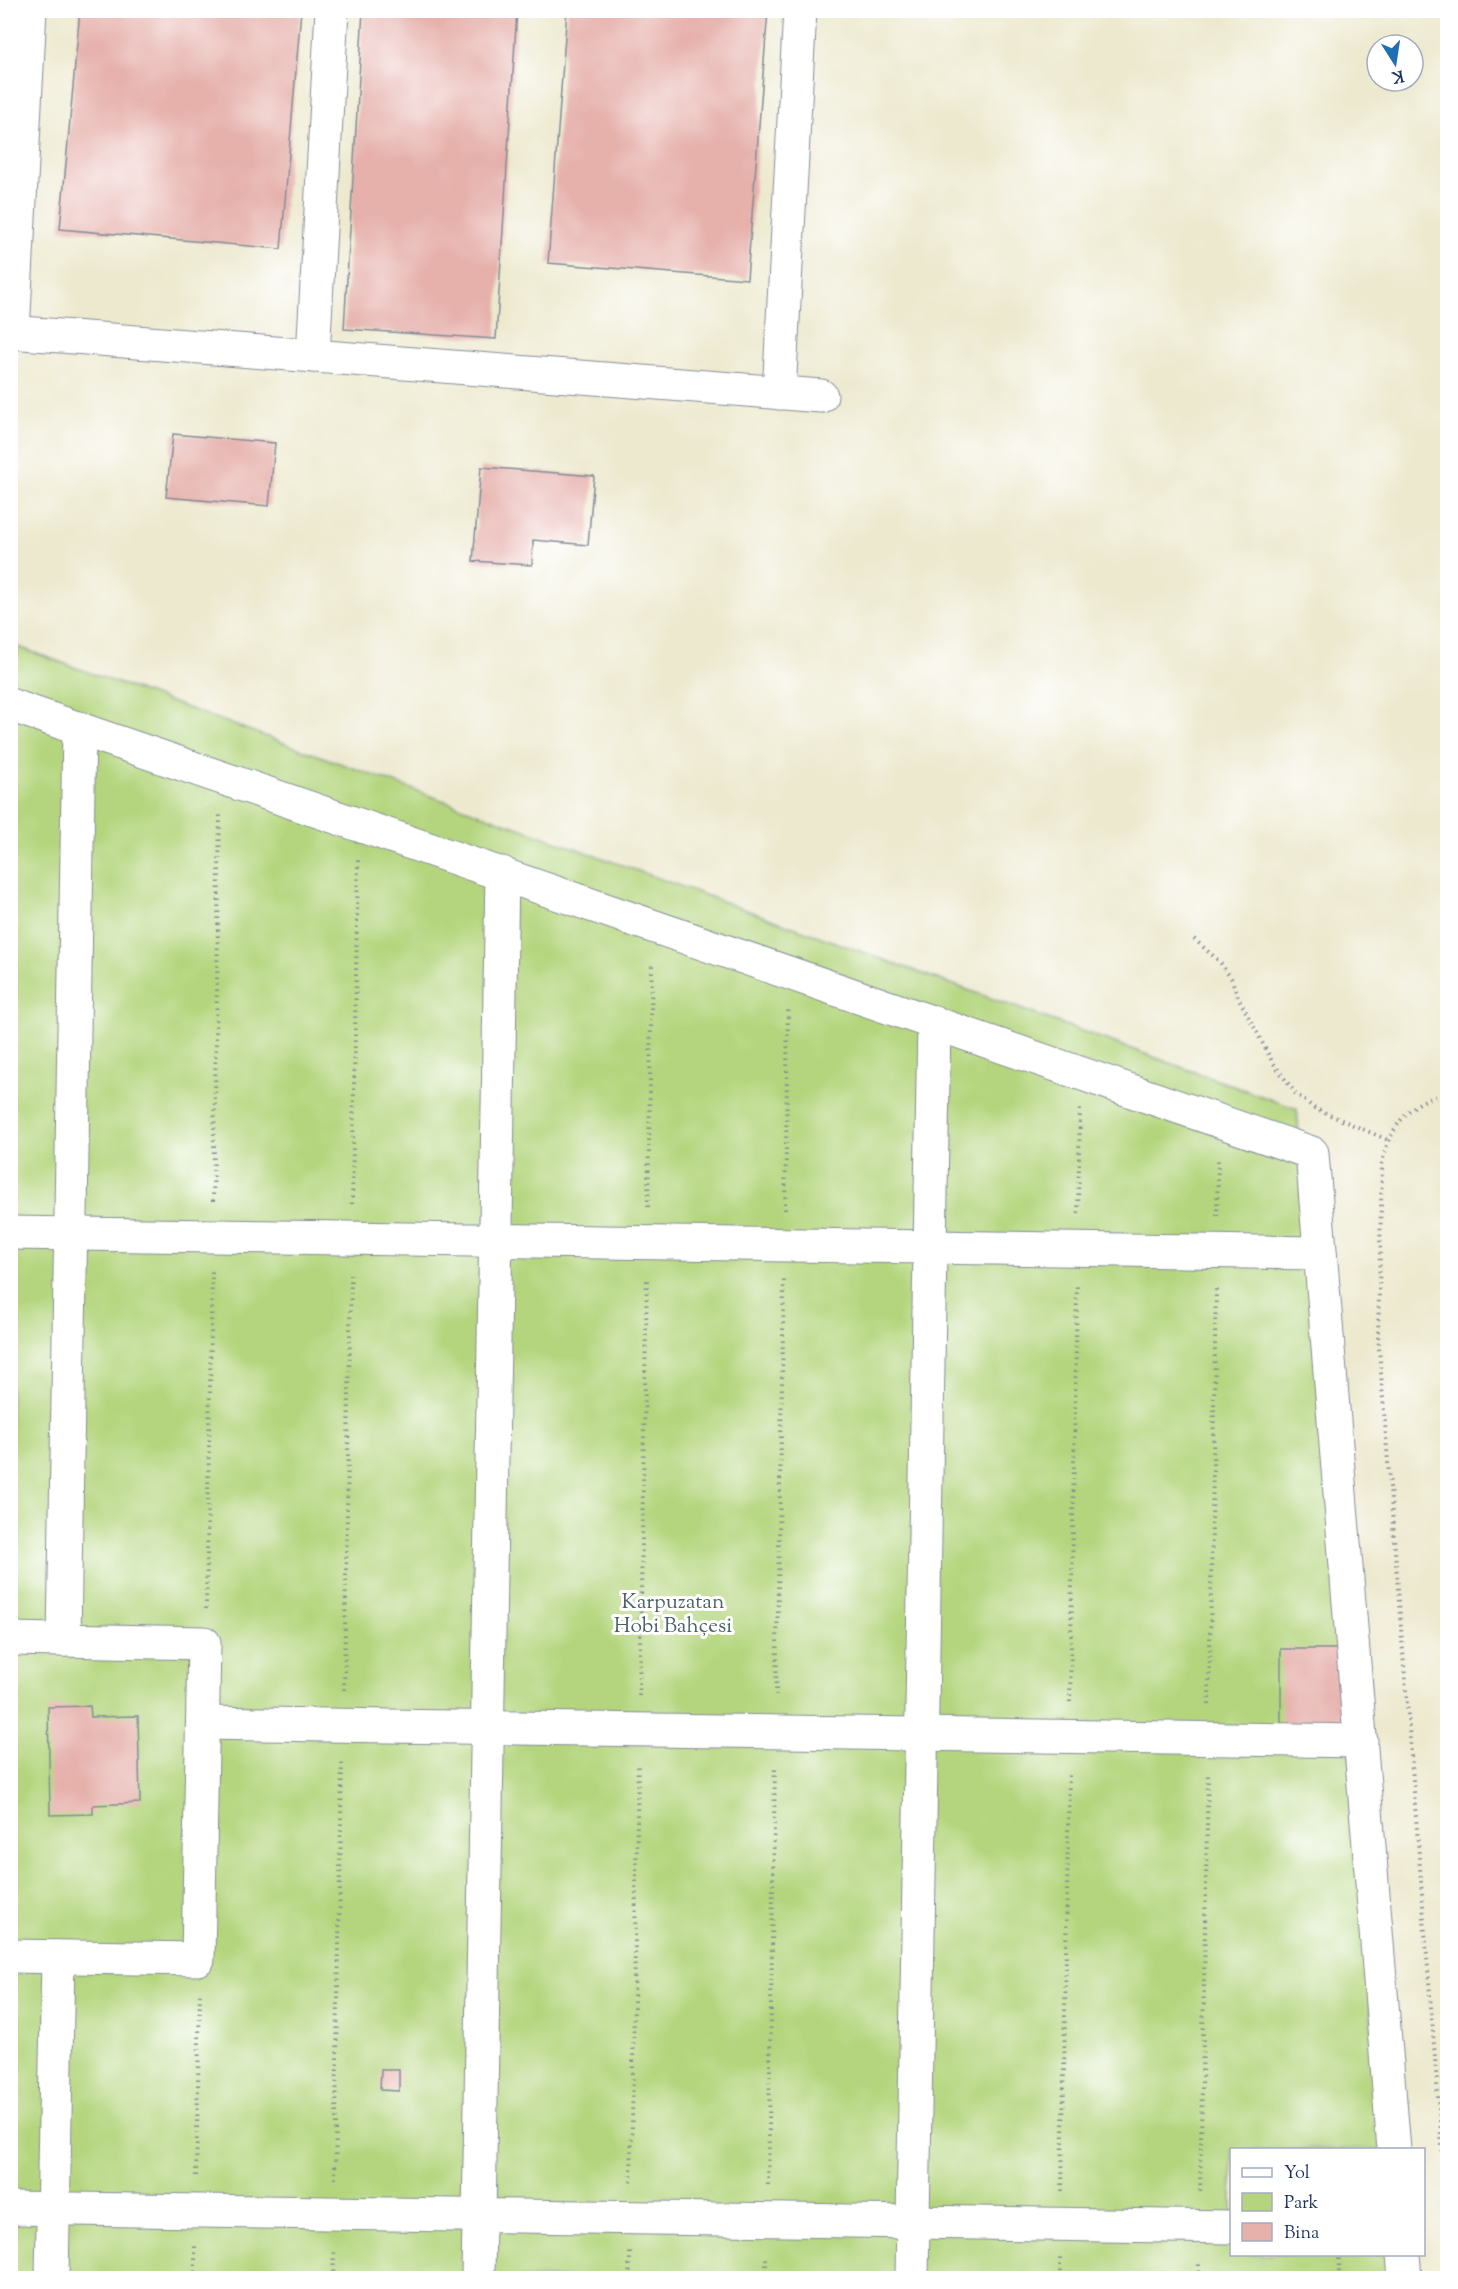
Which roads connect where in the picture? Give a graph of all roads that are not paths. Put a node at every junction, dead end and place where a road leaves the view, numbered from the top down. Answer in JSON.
{"nodes":[{"id":1,"x":30,"y":10,"type":"edge"},
{"id":2,"x":332,"y":10,"type":"edge"},
{"id":3,"x":800,"y":10,"type":"edge"},
{"id":4,"x":12,"y":332,"type":"edge"},
{"id":5,"x":313,"y":356,"type":"junction"},
{"id":6,"x":779,"y":393,"type":"junction"},
{"id":7,"x":821,"y":396,"type":"dead end"},
{"id":8,"x":10,"y":705,"type":"edge"},
{"id":9,"x":79,"y":728,"type":"junction"},
{"id":10,"x":502,"y":873,"type":"junction"},
{"id":11,"x":934,"y":1022,"type":"junction"},
{"id":12,"x":10,"y":1233,"type":"edge"},
{"id":13,"x":71,"y":1234,"type":"junction"},
{"id":14,"x":496,"y":1240,"type":"junction"},
{"id":15,"x":930,"y":1247,"type":"junction"},
{"id":16,"x":1320,"y":1253,"type":"junction"},
{"id":17,"x":10,"y":1640,"type":"edge"},
{"id":18,"x":64,"y":1640,"type":"junction"},
{"id":19,"x":203,"y":1723,"type":"junction"},
{"id":20,"x":487,"y":1728,"type":"junction"},
{"id":21,"x":921,"y":1735,"type":"junction"},
{"id":22,"x":1361,"y":1741,"type":"junction"},
{"id":23,"x":10,"y":1956,"type":"edge"},
{"id":24,"x":58,"y":1957,"type":"junction"},
{"id":25,"x":1394,"y":2148,"type":"edge"},
{"id":26,"x":10,"y":2208,"type":"edge"},
{"id":27,"x":54,"y":2209,"type":"junction"},
{"id":28,"x":479,"y":2216,"type":"junction"},
{"id":29,"x":913,"y":2222,"type":"junction"},
{"id":30,"x":1230,"y":2227,"type":"edge"},
{"id":31,"x":1403,"y":2256,"type":"edge"},
{"id":32,"x":52,"y":2278,"type":"edge"},
{"id":33,"x":478,"y":2278,"type":"edge"},
{"id":34,"x":912,"y":2278,"type":"edge"},
{"id":35,"x":1405,"y":2278,"type":"edge"}],
"edges":[{"from":1,"to":4,"type":"street"},
{"from":2,"to":5,"type":"street"},
{"from":3,"to":6,"type":"street"},
{"from":4,"to":5,"type":"street"},
{"from":5,"to":6,"type":"street"},
{"from":6,"to":7,"type":"street"},
{"from":8,"to":9,"type":"street"},
{"from":9,"to":10,"type":"street"},
{"from":9,"to":13,"type":"street"},
{"from":10,"to":11,"type":"street"},
{"from":10,"to":14,"type":"street"},
{"from":11,"to":15,"type":"street"},
{"from":11,"to":16,"type":"street"},
{"from":12,"to":13,"type":"street"},
{"from":13,"to":14,"type":"street"},
{"from":13,"to":18,"type":"street"},
{"from":14,"to":15,"type":"street"},
{"from":14,"to":20,"type":"street"},
{"from":15,"to":16,"type":"street"},
{"from":15,"to":21,"type":"street"},
{"from":16,"to":22,"type":"street"},
{"from":17,"to":18,"type":"street"},
{"from":18,"to":19,"type":"street"},
{"from":19,"to":20,"type":"street"},
{"from":19,"to":24,"type":"street"},
{"from":20,"to":21,"type":"street"},
{"from":20,"to":28,"type":"street"},
{"from":21,"to":22,"type":"street"},
{"from":21,"to":29,"type":"street"},
{"from":22,"to":25,"type":"street"},
{"from":23,"to":24,"type":"street"},
{"from":24,"to":27,"type":"street"},
{"from":26,"to":27,"type":"street"},
{"from":27,"to":28,"type":"street"},
{"from":27,"to":32,"type":"street"},
{"from":28,"to":29,"type":"street"},
{"from":28,"to":33,"type":"street"},
{"from":29,"to":30,"type":"street"},
{"from":29,"to":34,"type":"street"},
{"from":31,"to":35,"type":"street"}]}
